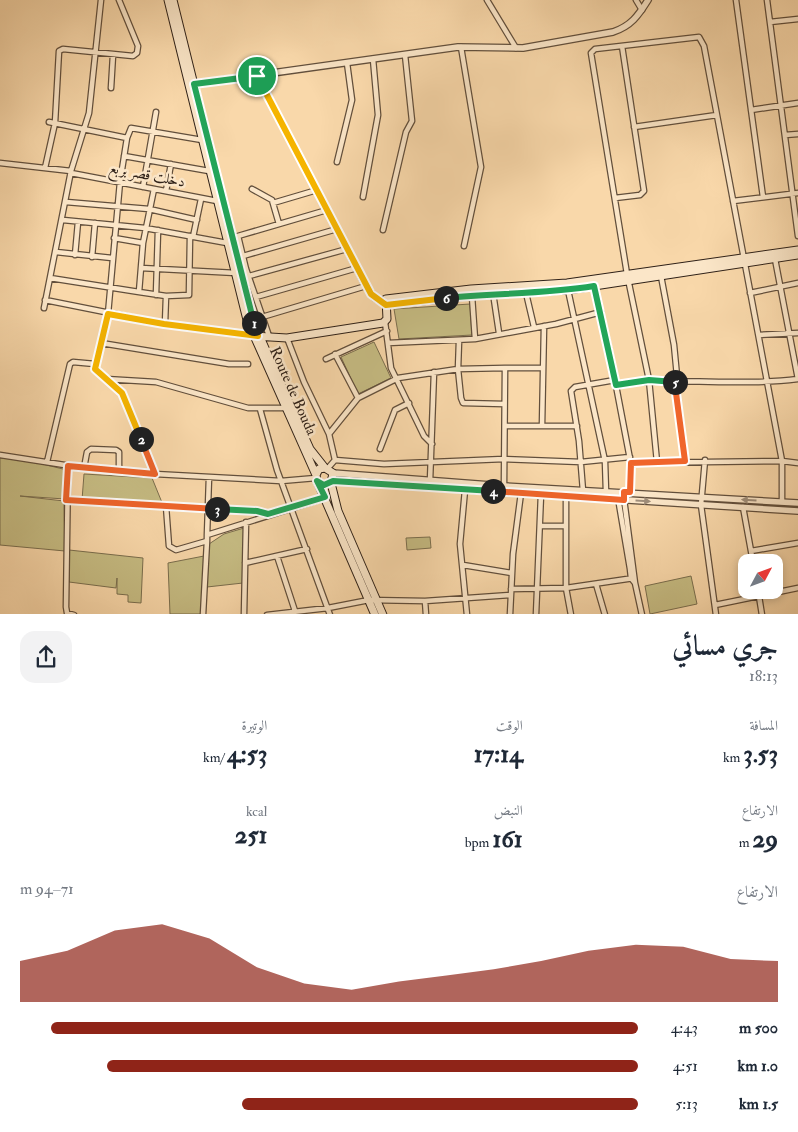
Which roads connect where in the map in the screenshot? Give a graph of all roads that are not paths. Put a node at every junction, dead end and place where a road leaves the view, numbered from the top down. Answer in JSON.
{"nodes":[{"id":1,"x":101,"y":0,"type":"edge"},
{"id":2,"x":119,"y":0,"type":"edge"},
{"id":3,"x":168,"y":0,"type":"edge"},
{"id":4,"x":173,"y":0,"type":"edge"},
{"id":5,"x":487,"y":0,"type":"edge"},
{"id":6,"x":636,"y":0,"type":"edge"},
{"id":7,"x":648,"y":0,"type":"edge"},
{"id":8,"x":736,"y":0,"type":"edge"},
{"id":9,"x":767,"y":0,"type":"edge"},
{"id":10,"x":642,"y":10,"type":"junction"},
{"id":11,"x":798,"y":19,"type":"edge"},
{"id":12,"x":770,"y":22,"type":"junction"},
{"id":13,"x":181,"y":45,"type":"junction"},
{"id":14,"x":622,"y":46,"type":"junction"},
{"id":15,"x":461,"y":47,"type":"junction"},
{"id":16,"x":516,"y":48,"type":"junction"},
{"id":17,"x":96,"y":52,"type":"junction"},
{"id":18,"x":113,"y":55,"type":"junction"},
{"id":19,"x":405,"y":55,"type":"junction"},
{"id":20,"x":373,"y":59,"type":"junction"},
{"id":21,"x":347,"y":63,"type":"junction"},
{"id":22,"x":257,"y":76,"type":"junction"},
{"id":23,"x":194,"y":84,"type":"junction"},
{"id":24,"x":111,"y":88,"type":"dead end"},
{"id":25,"x":798,"y":103,"type":"edge"},
{"id":26,"x":781,"y":105,"type":"junction"},
{"id":27,"x":751,"y":110,"type":"junction"},
{"id":28,"x":156,"y":112,"type":"dead end"},
{"id":29,"x":717,"y":115,"type":"junction"},
{"id":30,"x":52,"y":123,"type":"junction"},
{"id":31,"x":634,"y":127,"type":"junction"},
{"id":32,"x":86,"y":128,"type":"junction"},
{"id":33,"x":153,"y":132,"type":"junction"},
{"id":34,"x":798,"y":134,"type":"edge"},
{"id":35,"x":786,"y":136,"type":"junction"},
{"id":36,"x":127,"y":138,"type":"junction"},
{"id":37,"x":202,"y":140,"type":"junction"},
{"id":38,"x":124,"y":156,"type":"junction"},
{"id":39,"x":148,"y":160,"type":"junction"},
{"id":40,"x":337,"y":162,"type":"dead end"},
{"id":41,"x":0,"y":163,"type":"edge"},
{"id":42,"x":171,"y":164,"type":"junction"},
{"id":43,"x":46,"y":168,"type":"junction"},
{"id":44,"x":209,"y":171,"type":"junction"},
{"id":45,"x":71,"y":172,"type":"junction"},
{"id":46,"x":120,"y":182,"type":"junction"},
{"id":47,"x":143,"y":186,"type":"junction"},
{"id":48,"x":154,"y":189,"type":"junction"},
{"id":49,"x":252,"y":189,"type":"dead end"},
{"id":50,"x":318,"y":190,"type":"junction"},
{"id":51,"x":166,"y":192,"type":"junction"},
{"id":52,"x":796,"y":193,"type":"edge"},
{"id":53,"x":363,"y":197,"type":"dead end"},
{"id":54,"x":763,"y":197,"type":"junction"},
{"id":55,"x":201,"y":198,"type":"junction"},
{"id":56,"x":615,"y":198,"type":"junction"},
{"id":57,"x":733,"y":201,"type":"junction"},
{"id":58,"x":66,"y":202,"type":"junction"},
{"id":59,"x":220,"y":202,"type":"junction"},
{"id":60,"x":273,"y":203,"type":"junction"},
{"id":61,"x":117,"y":204,"type":"junction"},
{"id":62,"x":149,"y":209,"type":"junction"},
{"id":63,"x":327,"y":210,"type":"junction"},
{"id":64,"x":63,"y":220,"type":"junction"},
{"id":65,"x":197,"y":220,"type":"junction"},
{"id":66,"x":78,"y":222,"type":"junction"},
{"id":67,"x":95,"y":223,"type":"junction"},
{"id":68,"x":279,"y":224,"type":"junction"},
{"id":69,"x":115,"y":225,"type":"junction"},
{"id":70,"x":145,"y":228,"type":"junction"},
{"id":71,"x":337,"y":229,"type":"junction"},
{"id":72,"x":158,"y":230,"type":"junction"},
{"id":73,"x":384,"y":230,"type":"dead end"},
{"id":74,"x":798,"y":236,"type":"edge"},
{"id":75,"x":191,"y":237,"type":"junction"},
{"id":76,"x":114,"y":238,"type":"junction"},
{"id":77,"x":142,"y":242,"type":"junction"},
{"id":78,"x":228,"y":243,"type":"junction"},
{"id":79,"x":464,"y":246,"type":"dead end"},
{"id":80,"x":347,"y":249,"type":"junction"},
{"id":81,"x":798,"y":250,"type":"edge"},
{"id":82,"x":56,"y":252,"type":"junction"},
{"id":83,"x":75,"y":255,"type":"junction"},
{"id":84,"x":798,"y":255,"type":"edge"},
{"id":85,"x":243,"y":256,"type":"junction"},
{"id":86,"x":92,"y":258,"type":"junction"},
{"id":87,"x":112,"y":258,"type":"junction"},
{"id":88,"x":775,"y":259,"type":"junction"},
{"id":89,"x":744,"y":260,"type":"junction"},
{"id":90,"x":141,"y":268,"type":"junction"},
{"id":91,"x":357,"y":268,"type":"junction"},
{"id":92,"x":157,"y":269,"type":"junction"},
{"id":93,"x":191,"y":271,"type":"junction"},
{"id":94,"x":236,"y":273,"type":"junction"},
{"id":95,"x":249,"y":276,"type":"junction"},
{"id":96,"x":661,"y":276,"type":"junction"},
{"id":97,"x":628,"y":277,"type":"junction"},
{"id":98,"x":50,"y":278,"type":"junction"},
{"id":99,"x":798,"y":283,"type":"edge"},
{"id":100,"x":366,"y":286,"type":"junction"},
{"id":101,"x":594,"y":286,"type":"junction"},
{"id":102,"x":781,"y":286,"type":"junction"},
{"id":103,"x":111,"y":287,"type":"junction"},
{"id":104,"x":568,"y":290,"type":"junction"},
{"id":105,"x":139,"y":292,"type":"junction"},
{"id":106,"x":493,"y":293,"type":"junction"},
{"id":107,"x":526,"y":293,"type":"junction"},
{"id":108,"x":750,"y":293,"type":"junction"},
{"id":109,"x":156,"y":295,"type":"junction"},
{"id":110,"x":166,"y":296,"type":"junction"},
{"id":111,"x":472,"y":296,"type":"junction"},
{"id":112,"x":256,"y":297,"type":"junction"},
{"id":113,"x":45,"y":300,"type":"junction"},
{"id":114,"x":386,"y":302,"type":"junction"},
{"id":115,"x":44,"y":308,"type":"dead end"},
{"id":116,"x":601,"y":312,"type":"junction"},
{"id":117,"x":108,"y":314,"type":"junction"},
{"id":118,"x":262,"y":317,"type":"junction"},
{"id":119,"x":573,"y":320,"type":"junction"},
{"id":120,"x":385,"y":322,"type":"junction"},
{"id":121,"x":164,"y":324,"type":"junction"},
{"id":122,"x":544,"y":326,"type":"junction"},
{"id":123,"x":534,"y":328,"type":"junction"},
{"id":124,"x":387,"y":331,"type":"junction"},
{"id":125,"x":499,"y":333,"type":"junction"},
{"id":126,"x":789,"y":334,"type":"junction"},
{"id":127,"x":798,"y":334,"type":"edge"},
{"id":128,"x":759,"y":335,"type":"junction"},
{"id":129,"x":256,"y":336,"type":"junction"},
{"id":130,"x":269,"y":336,"type":"junction"},
{"id":131,"x":287,"y":338,"type":"junction"},
{"id":132,"x":475,"y":339,"type":"junction"},
{"id":133,"x":459,"y":340,"type":"junction"},
{"id":134,"x":101,"y":343,"type":"junction"},
{"id":135,"x":388,"y":343,"type":"junction"},
{"id":136,"x":335,"y":354,"type":"junction"},
{"id":137,"x":326,"y":359,"type":"dead end"},
{"id":138,"x":95,"y":364,"type":"junction"},
{"id":139,"x":248,"y":364,"type":"dead end"},
{"id":140,"x":506,"y":368,"type":"junction"},
{"id":141,"x":543,"y":368,"type":"junction"},
{"id":142,"x":458,"y":369,"type":"junction"},
{"id":143,"x":434,"y":372,"type":"junction"},
{"id":144,"x":398,"y":378,"type":"junction"},
{"id":145,"x":106,"y":379,"type":"junction"},
{"id":146,"x":798,"y":379,"type":"edge"},
{"id":147,"x":649,"y":380,"type":"junction"},
{"id":148,"x":616,"y":382,"type":"junction"},
{"id":149,"x":677,"y":382,"type":"junction"},
{"id":150,"x":768,"y":383,"type":"junction"},
{"id":151,"x":587,"y":385,"type":"junction"},
{"id":152,"x":358,"y":398,"type":"junction"},
{"id":153,"x":409,"y":403,"type":"junction"},
{"id":154,"x":504,"y":404,"type":"junction"},
{"id":155,"x":285,"y":408,"type":"junction"},
{"id":156,"x":260,"y":410,"type":"junction"},
{"id":157,"x":505,"y":426,"type":"junction"},
{"id":158,"x":542,"y":426,"type":"junction"},
{"id":159,"x":577,"y":426,"type":"junction"},
{"id":160,"x":329,"y":434,"type":"junction"},
{"id":161,"x":432,"y":444,"type":"junction"},
{"id":162,"x":380,"y":449,"type":"dead end"},
{"id":163,"x":0,"y":455,"type":"edge"},
{"id":164,"x":504,"y":458,"type":"junction"},
{"id":165,"x":335,"y":460,"type":"junction"},
{"id":166,"x":605,"y":460,"type":"junction"},
{"id":167,"x":630,"y":460,"type":"junction"},
{"id":168,"x":706,"y":460,"type":"junction"},
{"id":169,"x":782,"y":460,"type":"junction"},
{"id":170,"x":685,"y":461,"type":"junction"},
{"id":171,"x":47,"y":462,"type":"junction"},
{"id":172,"x":581,"y":462,"type":"junction"},
{"id":173,"x":657,"y":462,"type":"junction"},
{"id":174,"x":431,"y":463,"type":"junction"},
{"id":175,"x":798,"y":463,"type":"edge"},
{"id":176,"x":68,"y":466,"type":"junction"},
{"id":177,"x":84,"y":468,"type":"junction"},
{"id":178,"x":119,"y":471,"type":"junction"},
{"id":179,"x":155,"y":474,"type":"junction"},
{"id":180,"x":330,"y":475,"type":"junction"},
{"id":181,"x":209,"y":477,"type":"junction"},
{"id":182,"x":316,"y":478,"type":"junction"},
{"id":183,"x":281,"y":481,"type":"junction"},
{"id":184,"x":430,"y":481,"type":"junction"},
{"id":185,"x":504,"y":486,"type":"junction"},
{"id":186,"x":465,"y":490,"type":"junction"},
{"id":187,"x":582,"y":491,"type":"junction"},
{"id":188,"x":606,"y":492,"type":"junction"},
{"id":189,"x":624,"y":492,"type":"junction"},
{"id":190,"x":521,"y":493,"type":"junction"},
{"id":191,"x":541,"y":494,"type":"junction"},
{"id":192,"x":566,"y":495,"type":"junction"},
{"id":193,"x":690,"y":496,"type":"junction"},
{"id":194,"x":325,"y":497,"type":"junction"},
{"id":195,"x":701,"y":497,"type":"junction"},
{"id":196,"x":66,"y":500,"type":"junction"},
{"id":197,"x":621,"y":500,"type":"junction"},
{"id":198,"x":782,"y":502,"type":"junction"},
{"id":199,"x":798,"y":503,"type":"edge"},
{"id":200,"x":689,"y":504,"type":"junction"},
{"id":201,"x":701,"y":505,"type":"junction"},
{"id":202,"x":166,"y":506,"type":"junction"},
{"id":203,"x":743,"y":507,"type":"junction"},
{"id":204,"x":208,"y":508,"type":"junction"},
{"id":205,"x":291,"y":508,"type":"junction"},
{"id":206,"x":798,"y":511,"type":"edge"},
{"id":207,"x":268,"y":514,"type":"junction"},
{"id":208,"x":246,"y":522,"type":"junction"},
{"id":209,"x":540,"y":526,"type":"junction"},
{"id":210,"x":565,"y":526,"type":"junction"},
{"id":211,"x":207,"y":538,"type":"junction"},
{"id":212,"x":798,"y":543,"type":"edge"},
{"id":213,"x":307,"y":549,"type":"junction"},
{"id":214,"x":751,"y":551,"type":"junction"},
{"id":215,"x":752,"y":554,"type":"edge"},
{"id":216,"x":276,"y":556,"type":"junction"},
{"id":217,"x":245,"y":563,"type":"junction"},
{"id":218,"x":463,"y":565,"type":"junction"},
{"id":219,"x":512,"y":573,"type":"junction"},
{"id":220,"x":634,"y":579,"type":"junction"},
{"id":221,"x":596,"y":584,"type":"junction"},
{"id":222,"x":566,"y":588,"type":"junction"},
{"id":223,"x":798,"y":588,"type":"edge"},
{"id":224,"x":537,"y":589,"type":"junction"},
{"id":225,"x":783,"y":590,"type":"edge"},
{"id":226,"x":511,"y":592,"type":"junction"},
{"id":227,"x":738,"y":598,"type":"edge"},
{"id":228,"x":467,"y":599,"type":"junction"},
{"id":229,"x":759,"y":599,"type":"edge"},
{"id":230,"x":373,"y":600,"type":"junction"},
{"id":231,"x":426,"y":601,"type":"junction"},
{"id":232,"x":714,"y":605,"type":"junction"},
{"id":233,"x":328,"y":608,"type":"junction"},
{"id":234,"x":295,"y":611,"type":"junction"},
{"id":235,"x":74,"y":614,"type":"edge"},
{"id":236,"x":203,"y":614,"type":"edge"},
{"id":237,"x":244,"y":614,"type":"edge"},
{"id":238,"x":267,"y":614,"type":"edge"},
{"id":239,"x":330,"y":614,"type":"edge"},
{"id":240,"x":376,"y":614,"type":"edge"},
{"id":241,"x":383,"y":614,"type":"edge"},
{"id":242,"x":426,"y":614,"type":"edge"},
{"id":243,"x":467,"y":614,"type":"edge"},
{"id":244,"x":510,"y":614,"type":"edge"},
{"id":245,"x":536,"y":614,"type":"edge"},
{"id":246,"x":571,"y":614,"type":"edge"},
{"id":247,"x":605,"y":614,"type":"edge"},
{"id":248,"x":642,"y":614,"type":"edge"},
{"id":249,"x":716,"y":614,"type":"edge"},
{"id":250,"x":762,"y":614,"type":"edge"}],
"edges":[{"from":1,"to":17,"type":"street"},
{"from":2,"to":18,"type":"street"},
{"from":3,"to":13,"type":"main road"},
{"from":4,"to":13,"type":"main road"},
{"from":5,"to":16,"type":"street"},
{"from":6,"to":10,"type":"street"},
{"from":7,"to":10,"type":"street"},
{"from":8,"to":27,"type":"street"},
{"from":9,"to":12,"type":"street"},
{"from":10,"to":16,"type":"street"},
{"from":11,"to":12,"type":"street"},
{"from":12,"to":26,"type":"street"},
{"from":13,"to":23,"type":"main road"},
{"from":13,"to":37,"type":"main road"},
{"from":14,"to":29,"type":"street"},
{"from":14,"to":31,"type":"street"},
{"from":14,"to":56,"type":"street"},
{"from":15,"to":16,"type":"street"},
{"from":15,"to":19,"type":"street"},
{"from":15,"to":79,"type":"street"},
{"from":17,"to":18,"type":"street"},
{"from":17,"to":30,"type":"street"},
{"from":17,"to":32,"type":"street"},
{"from":18,"to":24,"type":"street"},
{"from":19,"to":20,"type":"street"},
{"from":19,"to":73,"type":"street"},
{"from":20,"to":21,"type":"street"},
{"from":20,"to":53,"type":"street"},
{"from":21,"to":22,"type":"street"},
{"from":21,"to":40,"type":"street"},
{"from":22,"to":23,"type":"street"},
{"from":22,"to":50,"type":"street"},
{"from":23,"to":59,"type":"main road"},
{"from":25,"to":26,"type":"street"},
{"from":26,"to":27,"type":"street"},
{"from":26,"to":35,"type":"street"},
{"from":27,"to":54,"type":"street"},
{"from":28,"to":33,"type":"street"},
{"from":29,"to":31,"type":"street"},
{"from":29,"to":57,"type":"street"},
{"from":30,"to":32,"type":"street"},
{"from":30,"to":43,"type":"street"},
{"from":31,"to":56,"type":"street"},
{"from":32,"to":36,"type":"street"},
{"from":32,"to":45,"type":"street"},
{"from":33,"to":36,"type":"street"},
{"from":33,"to":37,"type":"street"},
{"from":33,"to":39,"type":"street"},
{"from":34,"to":35,"type":"street"},
{"from":35,"to":52,"type":"street"},
{"from":36,"to":38,"type":"street"},
{"from":37,"to":44,"type":"main road"},
{"from":38,"to":39,"type":"street"},
{"from":38,"to":46,"type":"street"},
{"from":39,"to":42,"type":"street"},
{"from":39,"to":47,"type":"street"},
{"from":41,"to":43,"type":"street","name":"دخلت قصر بربع"},
{"from":42,"to":44,"type":"street"},
{"from":42,"to":51,"type":"street"},
{"from":43,"to":45,"type":"street","name":"دخلت قصر بربع"},
{"from":44,"to":59,"type":"main road"},
{"from":45,"to":46,"type":"street","name":"دخلت قصر بربع"},
{"from":45,"to":58,"type":"street"},
{"from":46,"to":47,"type":"street","name":"دخلت قصر بربع"},
{"from":46,"to":61,"type":"street"},
{"from":47,"to":48,"type":"street","name":"دخلت قصر بربع"},
{"from":48,"to":51,"type":"street","name":"دخلت قصر بربع"},
{"from":48,"to":62,"type":"street"},
{"from":49,"to":60,"type":"street"},
{"from":50,"to":60,"type":"street"},
{"from":50,"to":63,"type":"street"},
{"from":51,"to":55,"type":"street","name":"دخلت قصر بربع"},
{"from":52,"to":54,"type":"street"},
{"from":52,"to":74,"type":"street"},
{"from":54,"to":57,"type":"street"},
{"from":55,"to":59,"type":"street","name":"دخلت قصر بربع"},
{"from":55,"to":65,"type":"street"},
{"from":56,"to":97,"type":"street"},
{"from":57,"to":89,"type":"street"},
{"from":58,"to":61,"type":"street"},
{"from":58,"to":64,"type":"street"},
{"from":59,"to":78,"type":"main road","name":"Route de Bouda"},
{"from":59,"to":129,"type":"main road","name":"Route de Bouda"},
{"from":60,"to":68,"type":"street"},
{"from":61,"to":62,"type":"street"},
{"from":61,"to":69,"type":"street"},
{"from":62,"to":65,"type":"street"},
{"from":62,"to":70,"type":"street"},
{"from":63,"to":68,"type":"street"},
{"from":63,"to":71,"type":"street"},
{"from":64,"to":66,"type":"street"},
{"from":64,"to":82,"type":"street"},
{"from":65,"to":75,"type":"street"},
{"from":66,"to":67,"type":"street"},
{"from":66,"to":83,"type":"street"},
{"from":67,"to":69,"type":"street"},
{"from":67,"to":86,"type":"street"},
{"from":68,"to":85,"type":"street"},
{"from":69,"to":70,"type":"street"},
{"from":69,"to":76,"type":"street"},
{"from":70,"to":72,"type":"street"},
{"from":70,"to":77,"type":"street"},
{"from":71,"to":80,"type":"street"},
{"from":71,"to":85,"type":"street"},
{"from":72,"to":75,"type":"street"},
{"from":72,"to":92,"type":"street"},
{"from":75,"to":78,"type":"street"},
{"from":75,"to":93,"type":"street"},
{"from":76,"to":77,"type":"street"},
{"from":76,"to":87,"type":"street"},
{"from":77,"to":90,"type":"street"},
{"from":78,"to":94,"type":"main road","name":"Route de Bouda"},
{"from":80,"to":91,"type":"street"},
{"from":80,"to":95,"type":"street"},
{"from":81,"to":89,"type":"main road"},
{"from":82,"to":83,"type":"street"},
{"from":82,"to":98,"type":"street"},
{"from":83,"to":86,"type":"street"},
{"from":84,"to":88,"type":"main road"},
{"from":85,"to":95,"type":"street"},
{"from":86,"to":87,"type":"street"},
{"from":87,"to":103,"type":"street"},
{"from":88,"to":89,"type":"main road"},
{"from":88,"to":102,"type":"street"},
{"from":89,"to":96,"type":"main road"},
{"from":89,"to":97,"type":"main road"},
{"from":89,"to":108,"type":"street"},
{"from":90,"to":92,"type":"street"},
{"from":90,"to":105,"type":"street"},
{"from":91,"to":100,"type":"street"},
{"from":91,"to":112,"type":"street"},
{"from":92,"to":93,"type":"street"},
{"from":92,"to":109,"type":"street"},
{"from":93,"to":94,"type":"street"},
{"from":93,"to":110,"type":"street"},
{"from":94,"to":129,"type":"main road","name":"Route de Bouda"},
{"from":95,"to":112,"type":"street"},
{"from":96,"to":97,"type":"main road"},
{"from":96,"to":149,"type":"street"},
{"from":97,"to":101,"type":"main road"},
{"from":97,"to":114,"type":"main road"},
{"from":97,"to":147,"type":"street"},
{"from":98,"to":103,"type":"street"},
{"from":98,"to":113,"type":"street"},
{"from":99,"to":102,"type":"street"},
{"from":100,"to":114,"type":"street"},
{"from":100,"to":118,"type":"street"},
{"from":101,"to":104,"type":"main road"},
{"from":101,"to":116,"type":"street"},
{"from":102,"to":108,"type":"street"},
{"from":102,"to":126,"type":"street"},
{"from":103,"to":105,"type":"street"},
{"from":103,"to":117,"type":"street"},
{"from":104,"to":107,"type":"main road"},
{"from":104,"to":119,"type":"street"},
{"from":105,"to":109,"type":"street"},
{"from":106,"to":107,"type":"main road"},
{"from":106,"to":111,"type":"main road"},
{"from":106,"to":125,"type":"street"},
{"from":107,"to":123,"type":"street"},
{"from":108,"to":128,"type":"street"},
{"from":109,"to":110,"type":"street"},
{"from":110,"to":121,"type":"street"},
{"from":111,"to":114,"type":"main road"},
{"from":111,"to":132,"type":"street"},
{"from":112,"to":118,"type":"street"},
{"from":113,"to":115,"type":"street"},
{"from":113,"to":117,"type":"street"},
{"from":114,"to":120,"type":"main road"},
{"from":116,"to":119,"type":"street"},
{"from":116,"to":148,"type":"street"},
{"from":117,"to":121,"type":"street"},
{"from":117,"to":134,"type":"street"},
{"from":118,"to":130,"type":"street"},
{"from":119,"to":122,"type":"street"},
{"from":119,"to":151,"type":"street"},
{"from":120,"to":124,"type":"street"},
{"from":120,"to":131,"type":"main road"},
{"from":121,"to":129,"type":"street"},
{"from":122,"to":123,"type":"street"},
{"from":122,"to":141,"type":"street"},
{"from":123,"to":125,"type":"street"},
{"from":124,"to":135,"type":"street"},
{"from":124,"to":136,"type":"street"},
{"from":125,"to":132,"type":"street"},
{"from":126,"to":127,"type":"street"},
{"from":126,"to":128,"type":"street"},
{"from":126,"to":146,"type":"street"},
{"from":128,"to":150,"type":"street"},
{"from":129,"to":130,"type":"main road"},
{"from":129,"to":155,"type":"main road","name":"Route de Bouda"},
{"from":129,"to":180,"type":"main road","name":"Route de Bouda"},
{"from":130,"to":131,"type":"main road"},
{"from":131,"to":160,"type":"street"},
{"from":132,"to":133,"type":"street"},
{"from":133,"to":135,"type":"street"},
{"from":133,"to":142,"type":"street"},
{"from":134,"to":138,"type":"street"},
{"from":134,"to":139,"type":"street"},
{"from":135,"to":144,"type":"street"},
{"from":136,"to":137,"type":"street"},
{"from":136,"to":152,"type":"street"},
{"from":138,"to":145,"type":"street"},
{"from":138,"to":171,"type":"street"},
{"from":140,"to":141,"type":"street"},
{"from":140,"to":142,"type":"street"},
{"from":140,"to":154,"type":"street"},
{"from":141,"to":158,"type":"street"},
{"from":142,"to":143,"type":"street"},
{"from":142,"to":154,"type":"street"},
{"from":143,"to":144,"type":"street"},
{"from":143,"to":161,"type":"street"},
{"from":144,"to":152,"type":"street"},
{"from":144,"to":153,"type":"street"},
{"from":145,"to":156,"type":"street"},
{"from":145,"to":179,"type":"street"},
{"from":146,"to":150,"type":"street"},
{"from":147,"to":148,"type":"street"},
{"from":147,"to":149,"type":"street"},
{"from":147,"to":173,"type":"street"},
{"from":148,"to":151,"type":"street"},
{"from":148,"to":167,"type":"street"},
{"from":149,"to":150,"type":"street"},
{"from":149,"to":170,"type":"street"},
{"from":150,"to":169,"type":"street"},
{"from":151,"to":159,"type":"street"},
{"from":151,"to":166,"type":"street"},
{"from":152,"to":160,"type":"street"},
{"from":153,"to":161,"type":"street"},
{"from":153,"to":162,"type":"street"},
{"from":154,"to":157,"type":"street"},
{"from":155,"to":156,"type":"street"},
{"from":155,"to":182,"type":"main road","name":"Route de Bouda"},
{"from":156,"to":183,"type":"street"},
{"from":157,"to":158,"type":"street"},
{"from":157,"to":164,"type":"street"},
{"from":158,"to":159,"type":"street"},
{"from":159,"to":172,"type":"street"},
{"from":160,"to":165,"type":"street"},
{"from":161,"to":174,"type":"street"},
{"from":163,"to":171,"type":"street"},
{"from":164,"to":172,"type":"street"},
{"from":164,"to":174,"type":"street"},
{"from":164,"to":185,"type":"street"},
{"from":165,"to":174,"type":"street"},
{"from":165,"to":180,"type":"street"},
{"from":166,"to":167,"type":"street"},
{"from":166,"to":172,"type":"street"},
{"from":166,"to":188,"type":"street"},
{"from":167,"to":173,"type":"street"},
{"from":167,"to":189,"type":"street"},
{"from":168,"to":169,"type":"street"},
{"from":168,"to":170,"type":"street"},
{"from":168,"to":195,"type":"street"},
{"from":169,"to":175,"type":"street"},
{"from":169,"to":198,"type":"street"},
{"from":170,"to":173,"type":"street"},
{"from":171,"to":176,"type":"street"},
{"from":172,"to":187,"type":"street"},
{"from":174,"to":184,"type":"street"},
{"from":176,"to":177,"type":"street"},
{"from":176,"to":196,"type":"street"},
{"from":177,"to":178,"type":"street"},
{"from":177,"to":178,"type":"street"},
{"from":178,"to":179,"type":"street"},
{"from":179,"to":181,"type":"street"},
{"from":180,"to":182,"type":"main road"},
{"from":180,"to":182,"type":"main road"},
{"from":180,"to":184,"type":"street"},
{"from":180,"to":186,"type":"street"},
{"from":180,"to":230,"type":"main road"},
{"from":181,"to":183,"type":"street"},
{"from":181,"to":204,"type":"street"},
{"from":182,"to":183,"type":"street"},
{"from":182,"to":194,"type":"main road","name":"Route de Bouda"},
{"from":183,"to":205,"type":"street"},
{"from":184,"to":185,"type":"street"},
{"from":185,"to":187,"type":"street"},
{"from":186,"to":190,"type":"street"},
{"from":186,"to":218,"type":"street"},
{"from":187,"to":188,"type":"street"},
{"from":188,"to":189,"type":"street"},
{"from":189,"to":193,"type":"street"},
{"from":189,"to":197,"type":"street"},
{"from":190,"to":191,"type":"street"},
{"from":190,"to":219,"type":"street"},
{"from":191,"to":192,"type":"street"},
{"from":191,"to":209,"type":"street"},
{"from":192,"to":197,"type":"street"},
{"from":192,"to":210,"type":"street"},
{"from":193,"to":195,"type":"street"},
{"from":193,"to":200,"type":"street"},
{"from":194,"to":205,"type":"street"},
{"from":194,"to":230,"type":"main road","name":"Route de Bouda"},
{"from":198,"to":195,"type":"street","one_way":true},
{"from":195,"to":201,"type":"street"},
{"from":196,"to":202,"type":"street"},
{"from":196,"to":235,"type":"street"},
{"from":197,"to":200,"type":"street","one_way":true},
{"from":197,"to":220,"type":"street"},
{"from":198,"to":199,"type":"street"},
{"from":200,"to":201,"type":"street"},
{"from":201,"to":203,"type":"street"},
{"from":201,"to":232,"type":"street"},
{"from":202,"to":204,"type":"street"},
{"from":202,"to":211,"type":"street"},
{"from":203,"to":206,"type":"street"},
{"from":203,"to":214,"type":"street"},
{"from":204,"to":207,"type":"street"},
{"from":204,"to":211,"type":"street"},
{"from":205,"to":207,"type":"street"},
{"from":205,"to":213,"type":"street"},
{"from":207,"to":208,"type":"street"},
{"from":208,"to":211,"type":"street"},
{"from":208,"to":217,"type":"street"},
{"from":209,"to":210,"type":"street"},
{"from":209,"to":224,"type":"street"},
{"from":210,"to":222,"type":"street"},
{"from":211,"to":236,"type":"street"},
{"from":212,"to":214,"type":"street"},
{"from":213,"to":216,"type":"street"},
{"from":213,"to":233,"type":"street"},
{"from":214,"to":215,"type":"street"},
{"from":216,"to":217,"type":"street"},
{"from":216,"to":234,"type":"street"},
{"from":217,"to":237,"type":"street"},
{"from":218,"to":219,"type":"street"},
{"from":218,"to":228,"type":"street"},
{"from":219,"to":226,"type":"street"},
{"from":220,"to":221,"type":"street"},
{"from":220,"to":248,"type":"street"},
{"from":221,"to":222,"type":"street"},
{"from":221,"to":247,"type":"street"},
{"from":222,"to":224,"type":"street"},
{"from":222,"to":246,"type":"street"},
{"from":223,"to":225,"type":"street"},
{"from":224,"to":226,"type":"street"},
{"from":224,"to":245,"type":"street"},
{"from":226,"to":228,"type":"street"},
{"from":226,"to":244,"type":"street"},
{"from":227,"to":232,"type":"street"},
{"from":228,"to":231,"type":"street"},
{"from":228,"to":243,"type":"street"},
{"from":229,"to":250,"type":"street"},
{"from":230,"to":231,"type":"street"},
{"from":230,"to":233,"type":"street"},
{"from":230,"to":240,"type":"main road"},
{"from":230,"to":241,"type":"main road"},
{"from":231,"to":242,"type":"street"},
{"from":232,"to":249,"type":"street"},
{"from":233,"to":234,"type":"street"},
{"from":233,"to":239,"type":"street"},
{"from":234,"to":238,"type":"street"}]}
